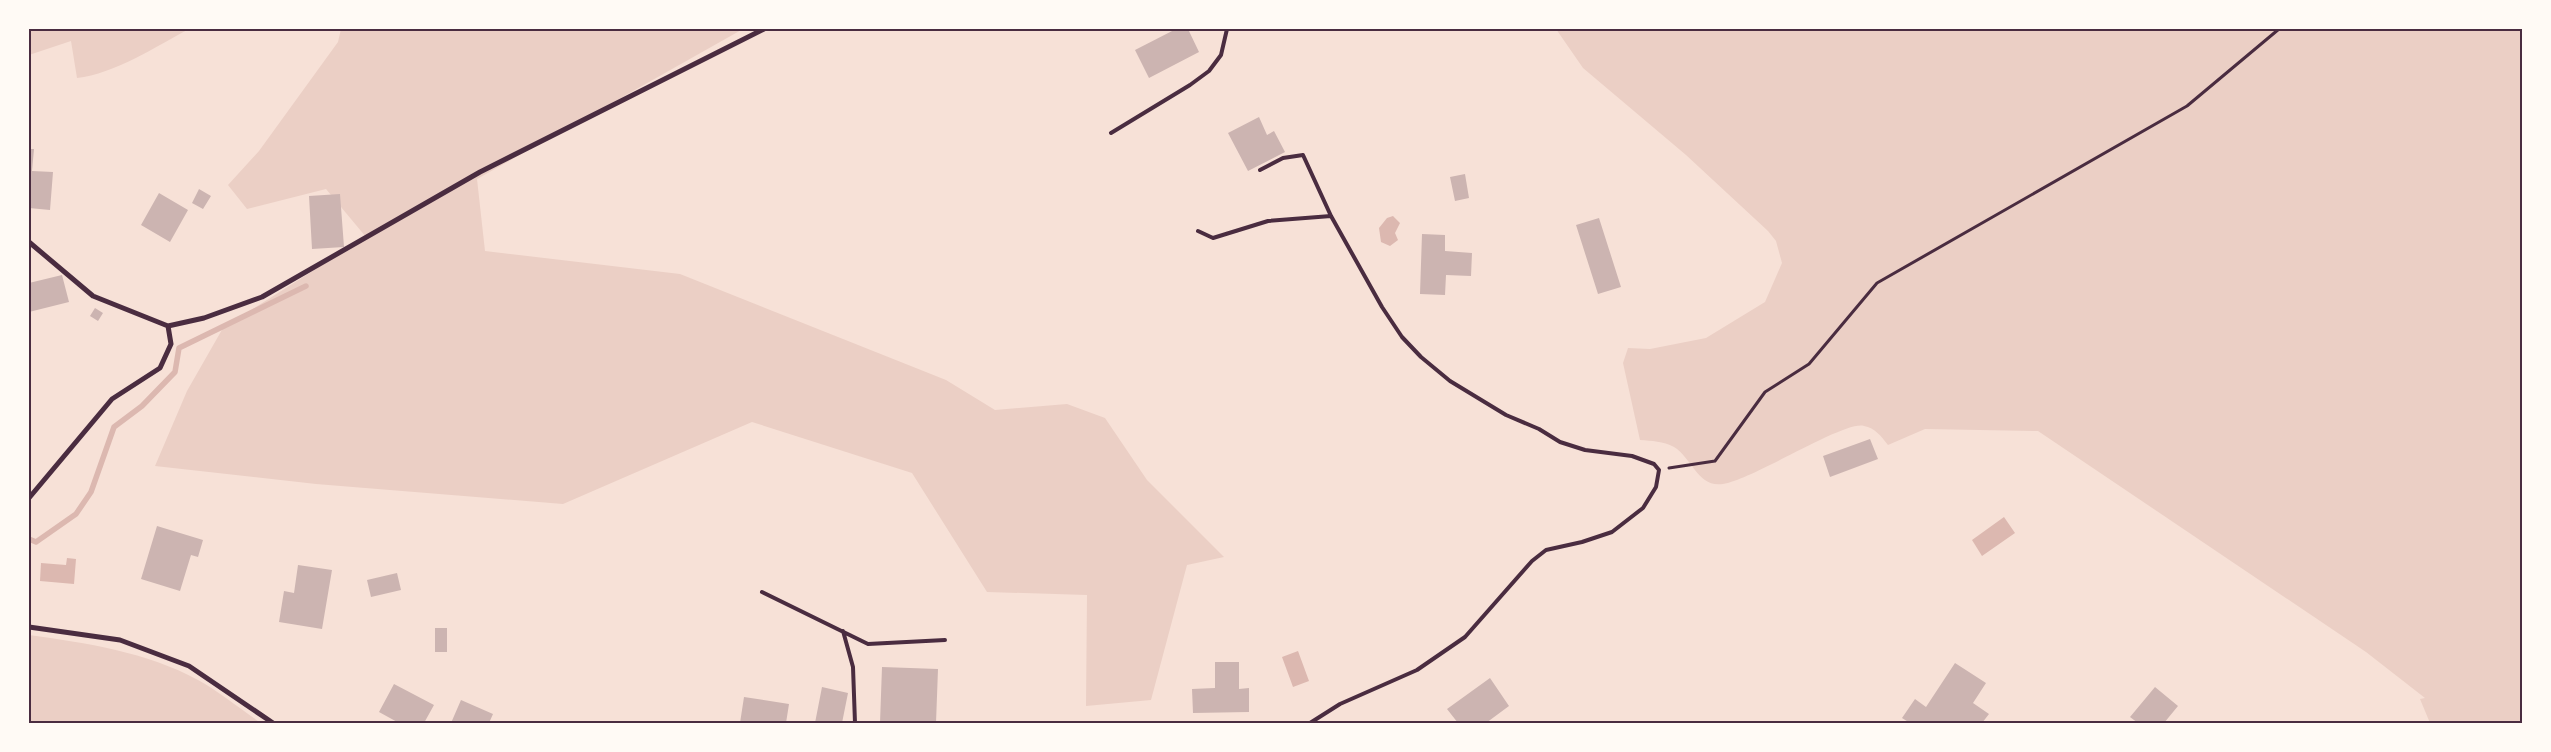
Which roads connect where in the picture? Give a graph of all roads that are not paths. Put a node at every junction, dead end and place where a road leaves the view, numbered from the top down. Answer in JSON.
{"nodes":[{"id":1,"x":764,"y":29,"type":"edge"},
{"id":2,"x":1226,"y":29,"type":"edge"},
{"id":3,"x":1111,"y":133,"type":"dead end"},
{"id":4,"x":1260,"y":170,"type":"dead end"},
{"id":5,"x":1331,"y":216,"type":"junction"},
{"id":6,"x":1198,"y":231,"type":"dead end"},
{"id":7,"x":29,"y":242,"type":"edge"},
{"id":8,"x":168,"y":326,"type":"junction"},
{"id":9,"x":29,"y":498,"type":"edge"},
{"id":10,"x":762,"y":592,"type":"dead end"},
{"id":11,"x":29,"y":627,"type":"edge"},
{"id":12,"x":843,"y":630,"type":"junction"},
{"id":13,"x":945,"y":640,"type":"dead end"},
{"id":14,"x":274,"y":723,"type":"edge"},
{"id":15,"x":855,"y":723,"type":"edge"},
{"id":16,"x":1310,"y":723,"type":"edge"}],
"edges":[{"from":1,"to":8,"type":"street"},
{"from":2,"to":3,"type":"lane"},
{"from":4,"to":5,"type":"lane"},
{"from":5,"to":6,"type":"lane"},
{"from":5,"to":16,"type":"lane"},
{"from":7,"to":8,"type":"street"},
{"from":8,"to":9,"type":"street"},
{"from":10,"to":12,"type":"lane"},
{"from":11,"to":14,"type":"street"},
{"from":12,"to":13,"type":"lane"},
{"from":12,"to":15,"type":"lane"}]}
